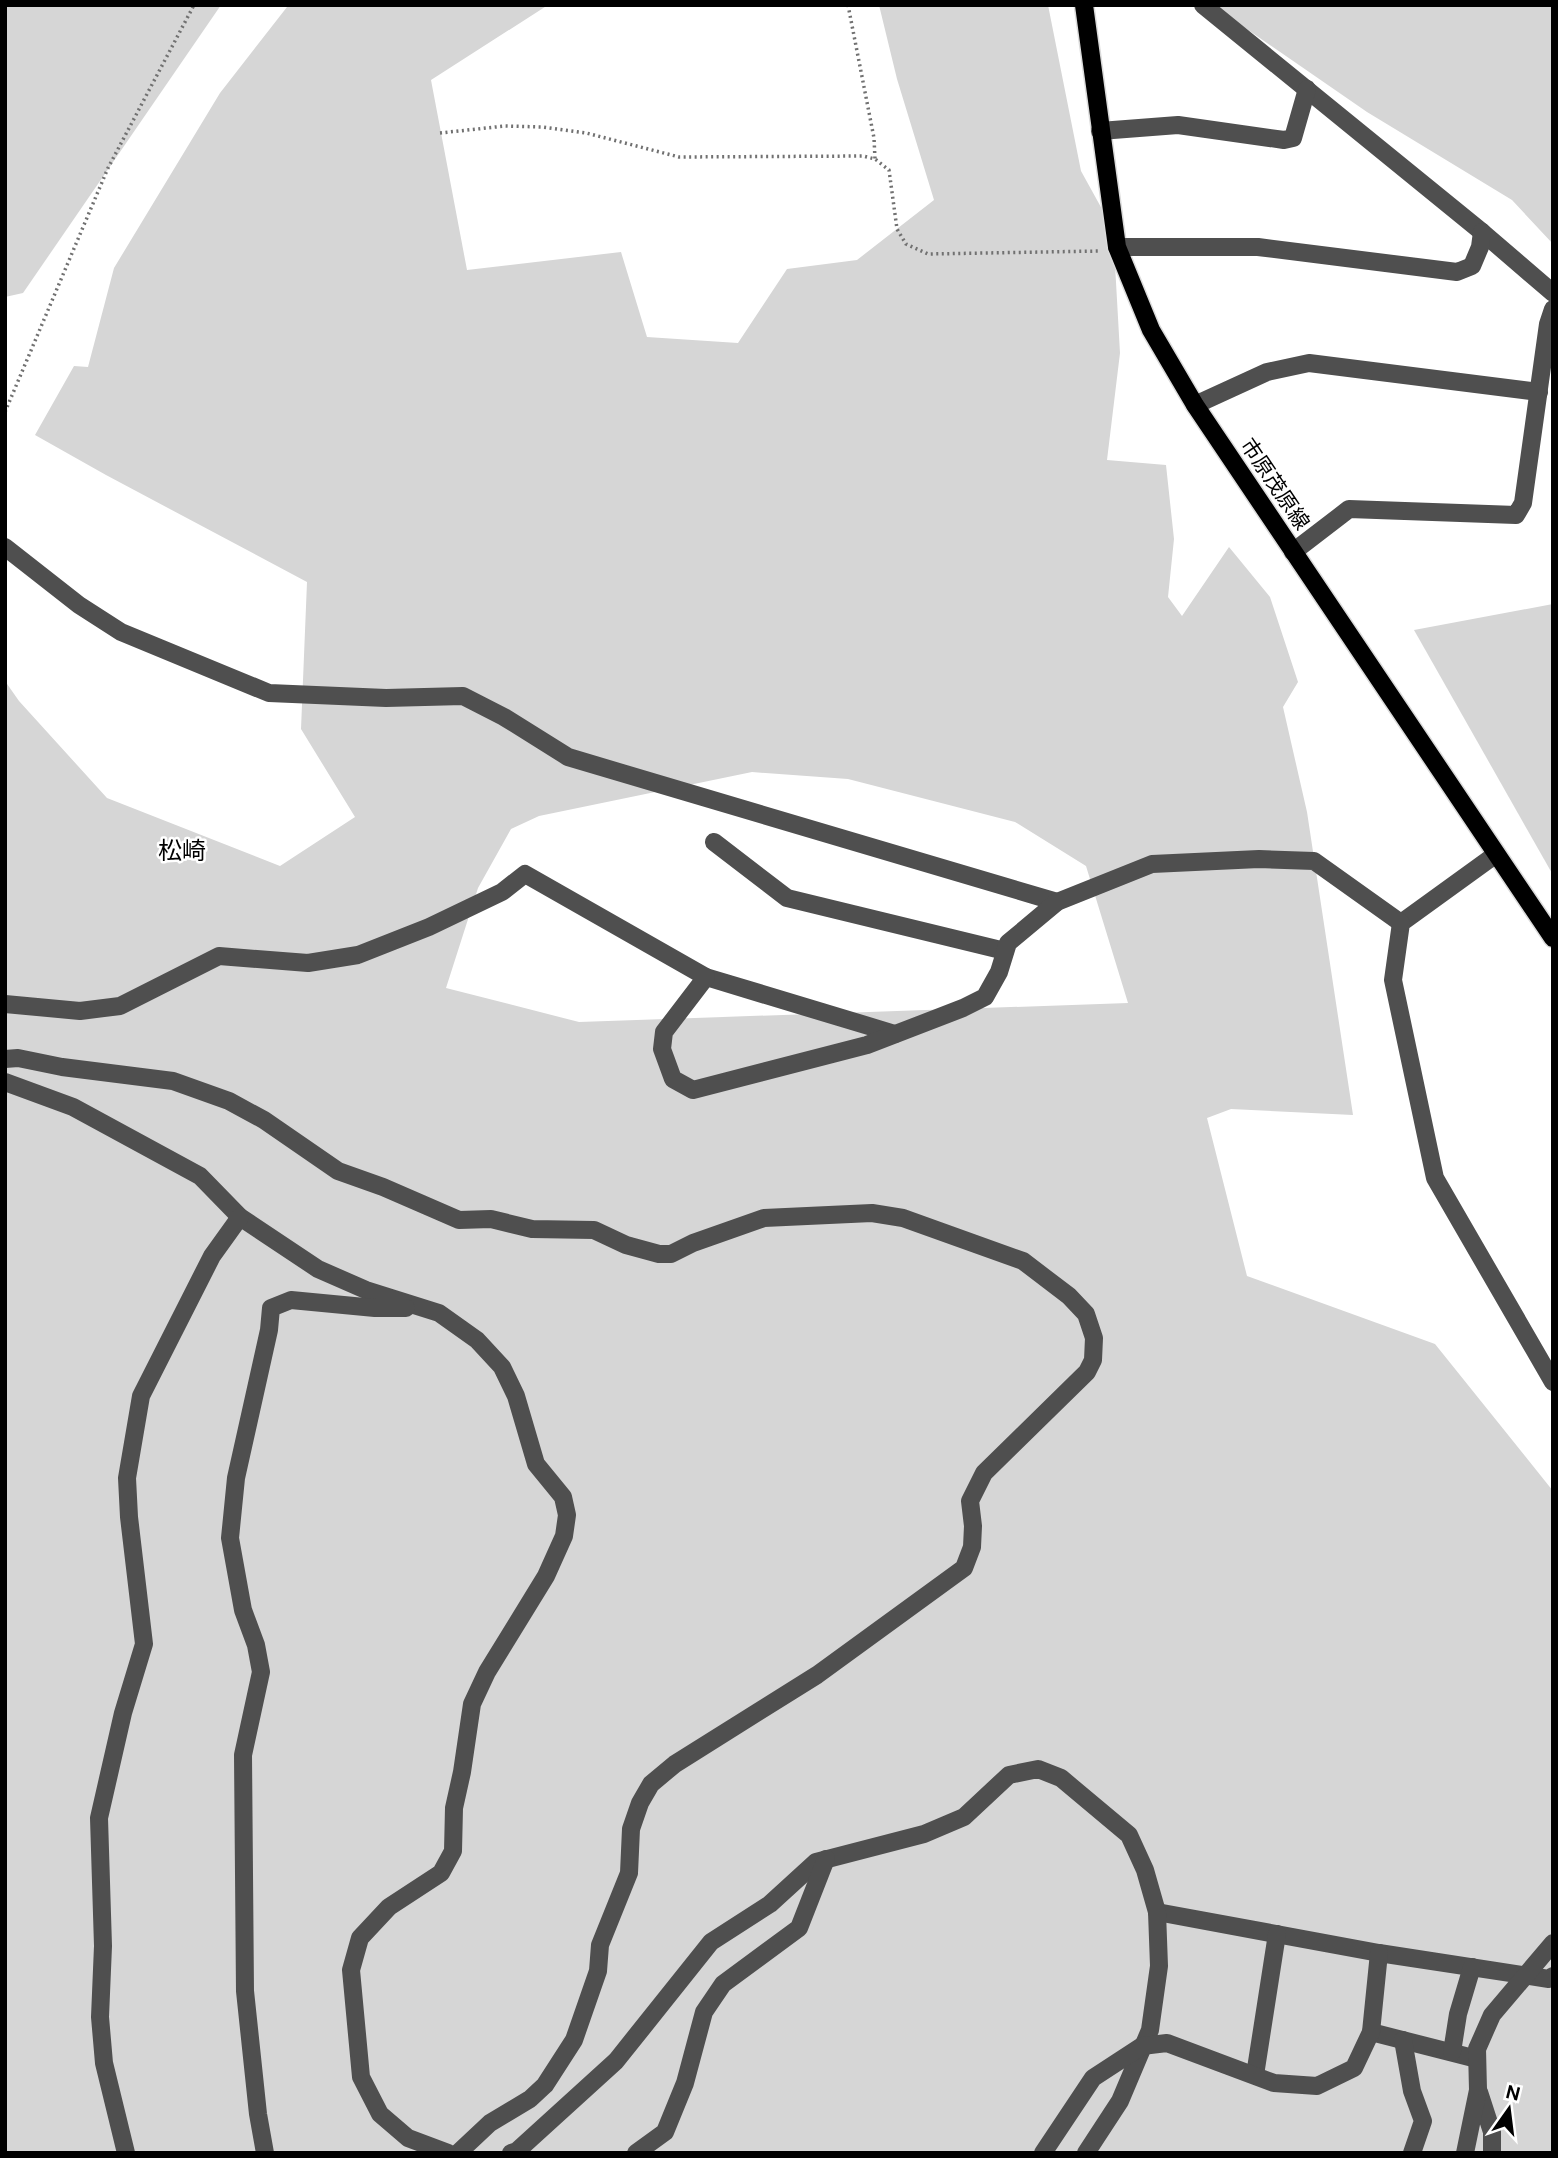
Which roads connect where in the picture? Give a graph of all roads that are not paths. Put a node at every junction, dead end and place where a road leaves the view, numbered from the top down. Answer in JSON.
{"nodes":[{"id":1,"x":1084,"y":5,"type":"edge"},
{"id":2,"x":1203,"y":5,"type":"edge"},
{"id":3,"x":1307,"y":89,"type":"junction"},
{"id":4,"x":1100,"y":131,"type":"junction"},
{"id":5,"x":1482,"y":232,"type":"junction"},
{"id":6,"x":1117,"y":247,"type":"junction"},
{"id":7,"x":1553,"y":293,"type":"edge"},
{"id":8,"x":1553,"y":309,"type":"edge"},
{"id":9,"x":1539,"y":392,"type":"junction"},
{"id":10,"x":1195,"y":405,"type":"junction"},
{"id":11,"x":5,"y":547,"type":"edge"},
{"id":12,"x":1293,"y":552,"type":"junction"},
{"id":13,"x":714,"y":842,"type":"dead end"},
{"id":14,"x":1495,"y":855,"type":"junction"},
{"id":15,"x":1057,"y":902,"type":"junction"},
{"id":16,"x":1401,"y":923,"type":"junction"},
{"id":17,"x":1553,"y":938,"type":"edge"},
{"id":18,"x":1005,"y":951,"type":"junction"},
{"id":19,"x":706,"y":978,"type":"junction"},
{"id":20,"x":5,"y":1004,"type":"edge"},
{"id":21,"x":895,"y":1034,"type":"junction"},
{"id":22,"x":5,"y":1059,"type":"edge"},
{"id":23,"x":5,"y":1082,"type":"edge"},
{"id":24,"x":240,"y":1217,"type":"junction"},
{"id":25,"x":420,"y":1307,"type":"junction"},
{"id":26,"x":1553,"y":1382,"type":"edge"},
{"id":27,"x":826,"y":1859,"type":"junction"},
{"id":28,"x":1157,"y":1912,"type":"junction"},
{"id":29,"x":1277,"y":1934,"type":"junction"},
{"id":30,"x":1553,"y":1943,"type":"edge"},
{"id":31,"x":1379,"y":1953,"type":"junction"},
{"id":32,"x":1472,"y":1967,"type":"junction"},
{"id":33,"x":1525,"y":1975,"type":"junction"},
{"id":34,"x":1553,"y":1976,"type":"edge"},
{"id":35,"x":1371,"y":2032,"type":"junction"},
{"id":36,"x":1403,"y":2040,"type":"junction"},
{"id":37,"x":1142,"y":2046,"type":"junction"},
{"id":38,"x":1452,"y":2052,"type":"junction"},
{"id":39,"x":1477,"y":2059,"type":"junction"},
{"id":40,"x":1255,"y":2075,"type":"junction"},
{"id":41,"x":1478,"y":2090,"type":"junction"},
{"id":42,"x":126,"y":2153,"type":"edge"},
{"id":43,"x":265,"y":2153,"type":"edge"},
{"id":44,"x":448,"y":2153,"type":"edge"},
{"id":45,"x":458,"y":2153,"type":"edge"},
{"id":46,"x":511,"y":2153,"type":"edge"},
{"id":47,"x":636,"y":2153,"type":"edge"},
{"id":48,"x":1044,"y":2153,"type":"edge"},
{"id":49,"x":1086,"y":2153,"type":"edge"},
{"id":50,"x":1412,"y":2153,"type":"edge"},
{"id":51,"x":1465,"y":2153,"type":"edge"},
{"id":52,"x":1492,"y":2153,"type":"edge"}],
"edges":[{"from":1,"to":4,"type":"main road","name":"市原茂原線"},
{"from":2,"to":3,"type":"street"},
{"from":3,"to":4,"type":"street"},
{"from":3,"to":5,"type":"street"},
{"from":4,"to":6,"type":"main road","name":"市原茂原線"},
{"from":5,"to":6,"type":"street"},
{"from":5,"to":7,"type":"street"},
{"from":6,"to":10,"type":"main road","name":"市原茂原線"},
{"from":8,"to":9,"type":"street"},
{"from":9,"to":10,"type":"street"},
{"from":9,"to":12,"type":"street"},
{"from":10,"to":12,"type":"main road","name":"市原茂原線"},
{"from":11,"to":15,"type":"street"},
{"from":12,"to":14,"type":"main road","name":"市原茂原線"},
{"from":13,"to":18,"type":"street"},
{"from":14,"to":16,"type":"street"},
{"from":14,"to":17,"type":"main road","name":"市原茂原線"},
{"from":15,"to":16,"type":"street"},
{"from":15,"to":18,"type":"street"},
{"from":16,"to":26,"type":"street"},
{"from":18,"to":21,"type":"street"},
{"from":19,"to":20,"type":"street"},
{"from":19,"to":21,"type":"street"},
{"from":19,"to":21,"type":"street"},
{"from":22,"to":45,"type":"street"},
{"from":23,"to":24,"type":"street"},
{"from":24,"to":25,"type":"street"},
{"from":24,"to":42,"type":"street"},
{"from":25,"to":43,"type":"street"},
{"from":25,"to":44,"type":"street"},
{"from":27,"to":28,"type":"street"},
{"from":27,"to":46,"type":"street"},
{"from":27,"to":47,"type":"street"},
{"from":28,"to":29,"type":"street"},
{"from":28,"to":37,"type":"street"},
{"from":29,"to":31,"type":"street"},
{"from":29,"to":40,"type":"street"},
{"from":30,"to":33,"type":"street"},
{"from":31,"to":32,"type":"street"},
{"from":31,"to":35,"type":"street"},
{"from":32,"to":33,"type":"street"},
{"from":32,"to":38,"type":"street"},
{"from":33,"to":34,"type":"street"},
{"from":33,"to":39,"type":"street"},
{"from":35,"to":36,"type":"street"},
{"from":35,"to":40,"type":"street"},
{"from":36,"to":38,"type":"street"},
{"from":36,"to":50,"type":"street"},
{"from":37,"to":40,"type":"street"},
{"from":37,"to":48,"type":"street"},
{"from":37,"to":49,"type":"street"},
{"from":38,"to":39,"type":"street"},
{"from":39,"to":41,"type":"street"},
{"from":41,"to":51,"type":"street"},
{"from":41,"to":52,"type":"street"}]}
